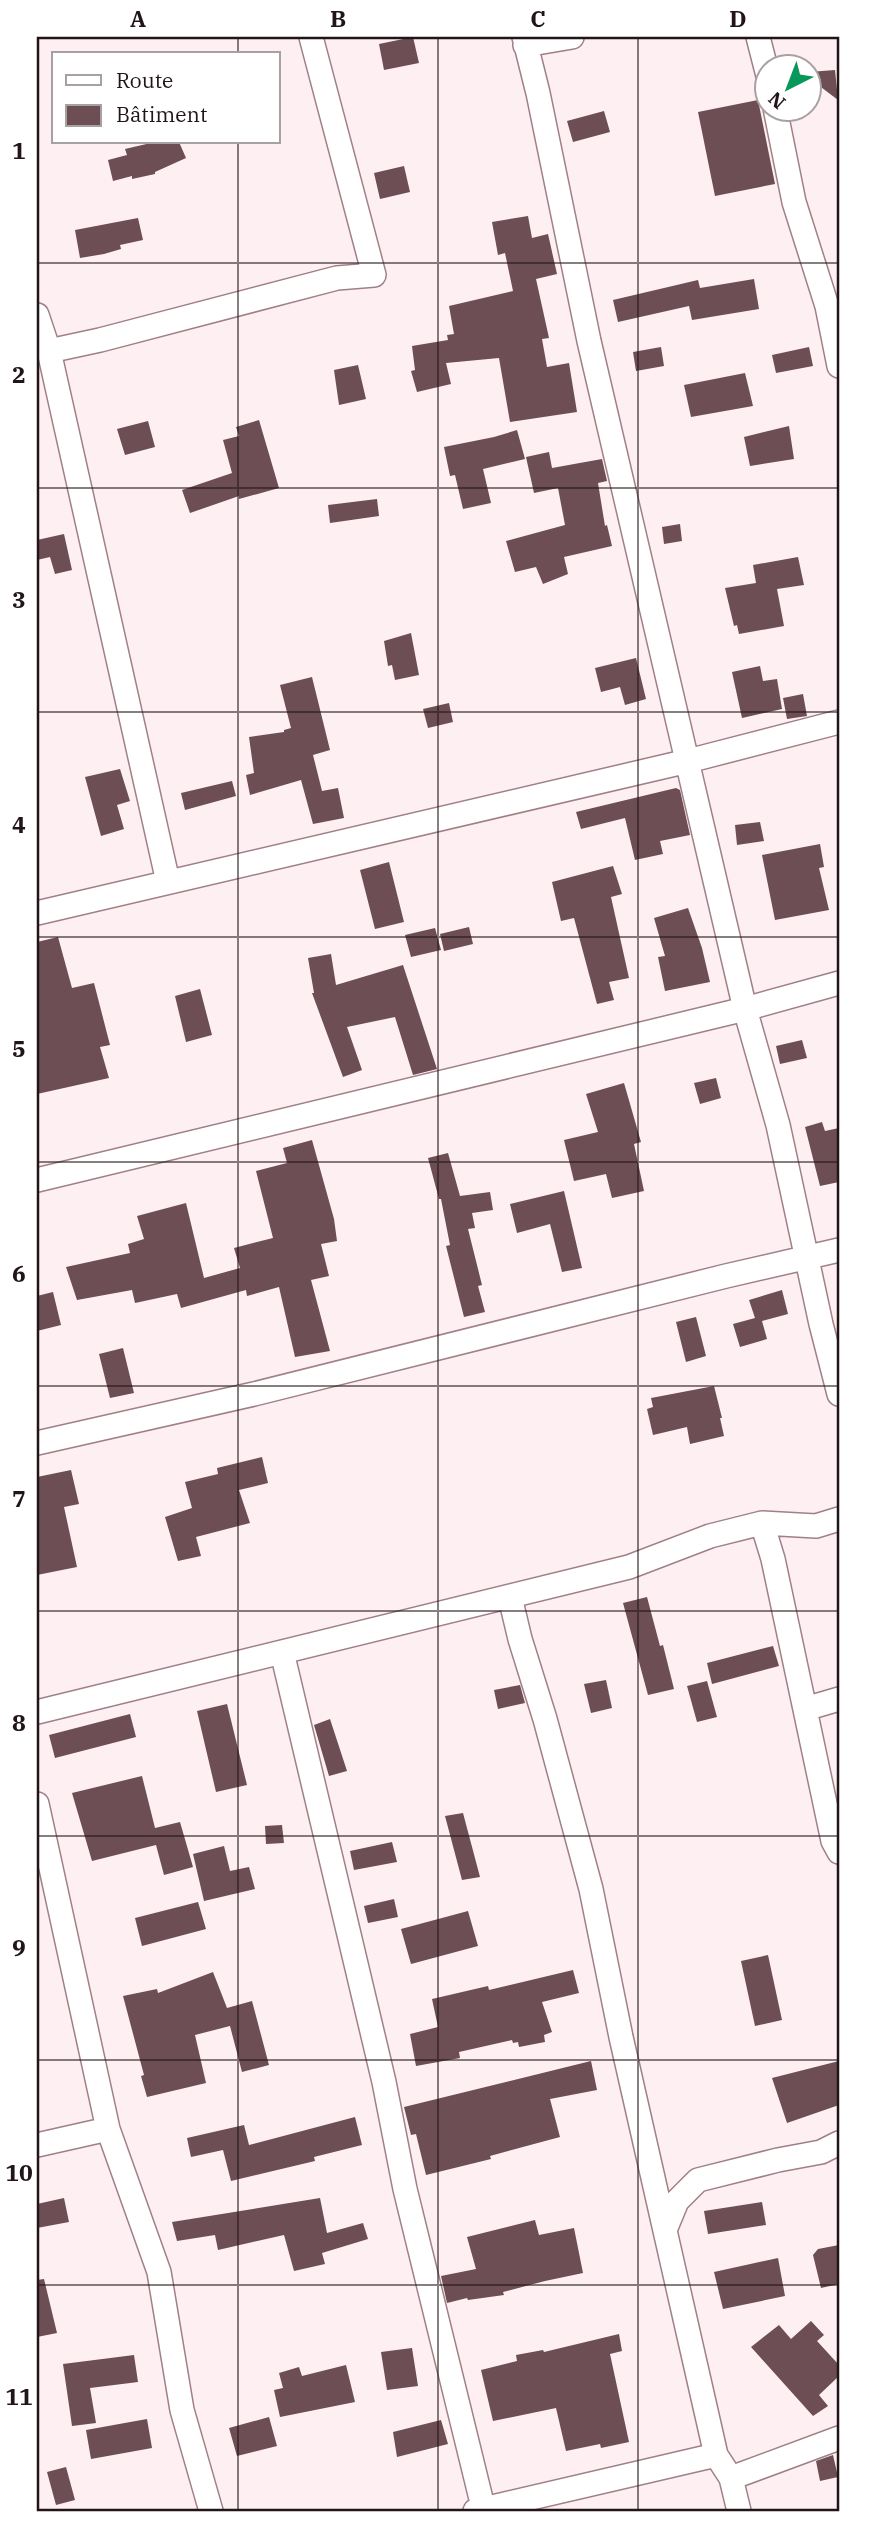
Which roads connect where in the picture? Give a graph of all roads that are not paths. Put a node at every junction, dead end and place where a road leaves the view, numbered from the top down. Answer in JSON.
{"nodes":[{"id":1,"x":311,"y":37,"type":"edge"},
{"id":2,"x":572,"y":37,"type":"edge"},
{"id":3,"x":524,"y":41,"type":"edge"},
{"id":4,"x":778,"y":122,"type":"edge"},
{"id":5,"x":37,"y":315,"type":"edge"},
{"id":6,"x":49,"y":351,"type":"junction"},
{"id":7,"x":839,"y":366,"type":"edge"},
{"id":8,"x":839,"y":722,"type":"edge"},
{"id":9,"x":688,"y":761,"type":"junction"},
{"id":10,"x":168,"y":882,"type":"junction"},
{"id":11,"x":37,"y":913,"type":"edge"},
{"id":12,"x":839,"y":983,"type":"edge"},
{"id":13,"x":745,"y":1009,"type":"junction"},
{"id":14,"x":37,"y":1180,"type":"edge"},
{"id":15,"x":839,"y":1250,"type":"edge"},
{"id":16,"x":806,"y":1257,"type":"junction"},
{"id":17,"x":839,"y":1394,"type":"edge"},
{"id":18,"x":37,"y":1443,"type":"edge"},
{"id":19,"x":839,"y":1519,"type":"edge"},
{"id":20,"x":762,"y":1523,"type":"junction"},
{"id":21,"x":510,"y":1597,"type":"junction"},
{"id":22,"x":282,"y":1652,"type":"junction"},
{"id":23,"x":839,"y":1699,"type":"edge"},
{"id":24,"x":805,"y":1709,"type":"junction"},
{"id":25,"x":37,"y":1712,"type":"edge"},
{"id":26,"x":37,"y":1804,"type":"edge"},
{"id":27,"x":839,"y":1852,"type":"edge"},
{"id":28,"x":108,"y":2129,"type":"junction"},
{"id":29,"x":839,"y":2143,"type":"edge"},
{"id":30,"x":37,"y":2145,"type":"edge"},
{"id":31,"x":665,"y":2230,"type":"junction"},
{"id":32,"x":839,"y":2438,"type":"edge"},
{"id":33,"x":716,"y":2455,"type":"junction"},
{"id":34,"x":731,"y":2478,"type":"junction"},
{"id":35,"x":211,"y":2511,"type":"edge"},
{"id":36,"x":481,"y":2511,"type":"edge"},
{"id":37,"x":739,"y":2511,"type":"edge"}],
"edges":[{"from":1,"to":6,"type":"street"},
{"from":2,"to":3,"type":"street"},
{"from":3,"to":9,"type":"street"},
{"from":4,"to":7,"type":"street"},
{"from":5,"to":6,"type":"street"},
{"from":6,"to":10,"type":"street"},
{"from":8,"to":9,"type":"street"},
{"from":9,"to":10,"type":"street"},
{"from":9,"to":13,"type":"street"},
{"from":10,"to":11,"type":"street"},
{"from":12,"to":13,"type":"street"},
{"from":13,"to":14,"type":"street"},
{"from":13,"to":16,"type":"street"},
{"from":15,"to":16,"type":"street"},
{"from":16,"to":17,"type":"street"},
{"from":16,"to":18,"type":"street"},
{"from":19,"to":20,"type":"street"},
{"from":20,"to":21,"type":"street"},
{"from":20,"to":24,"type":"street"},
{"from":21,"to":22,"type":"street"},
{"from":21,"to":31,"type":"street"},
{"from":22,"to":25,"type":"street"},
{"from":22,"to":36,"type":"street"},
{"from":23,"to":24,"type":"street"},
{"from":24,"to":27,"type":"street"},
{"from":26,"to":28,"type":"street"},
{"from":28,"to":30,"type":"street"},
{"from":28,"to":35,"type":"street"},
{"from":29,"to":31,"type":"street"},
{"from":31,"to":33,"type":"street"},
{"from":32,"to":34,"type":"street"},
{"from":33,"to":34,"type":"street"},
{"from":33,"to":36,"type":"street"},
{"from":34,"to":37,"type":"street"}]}
